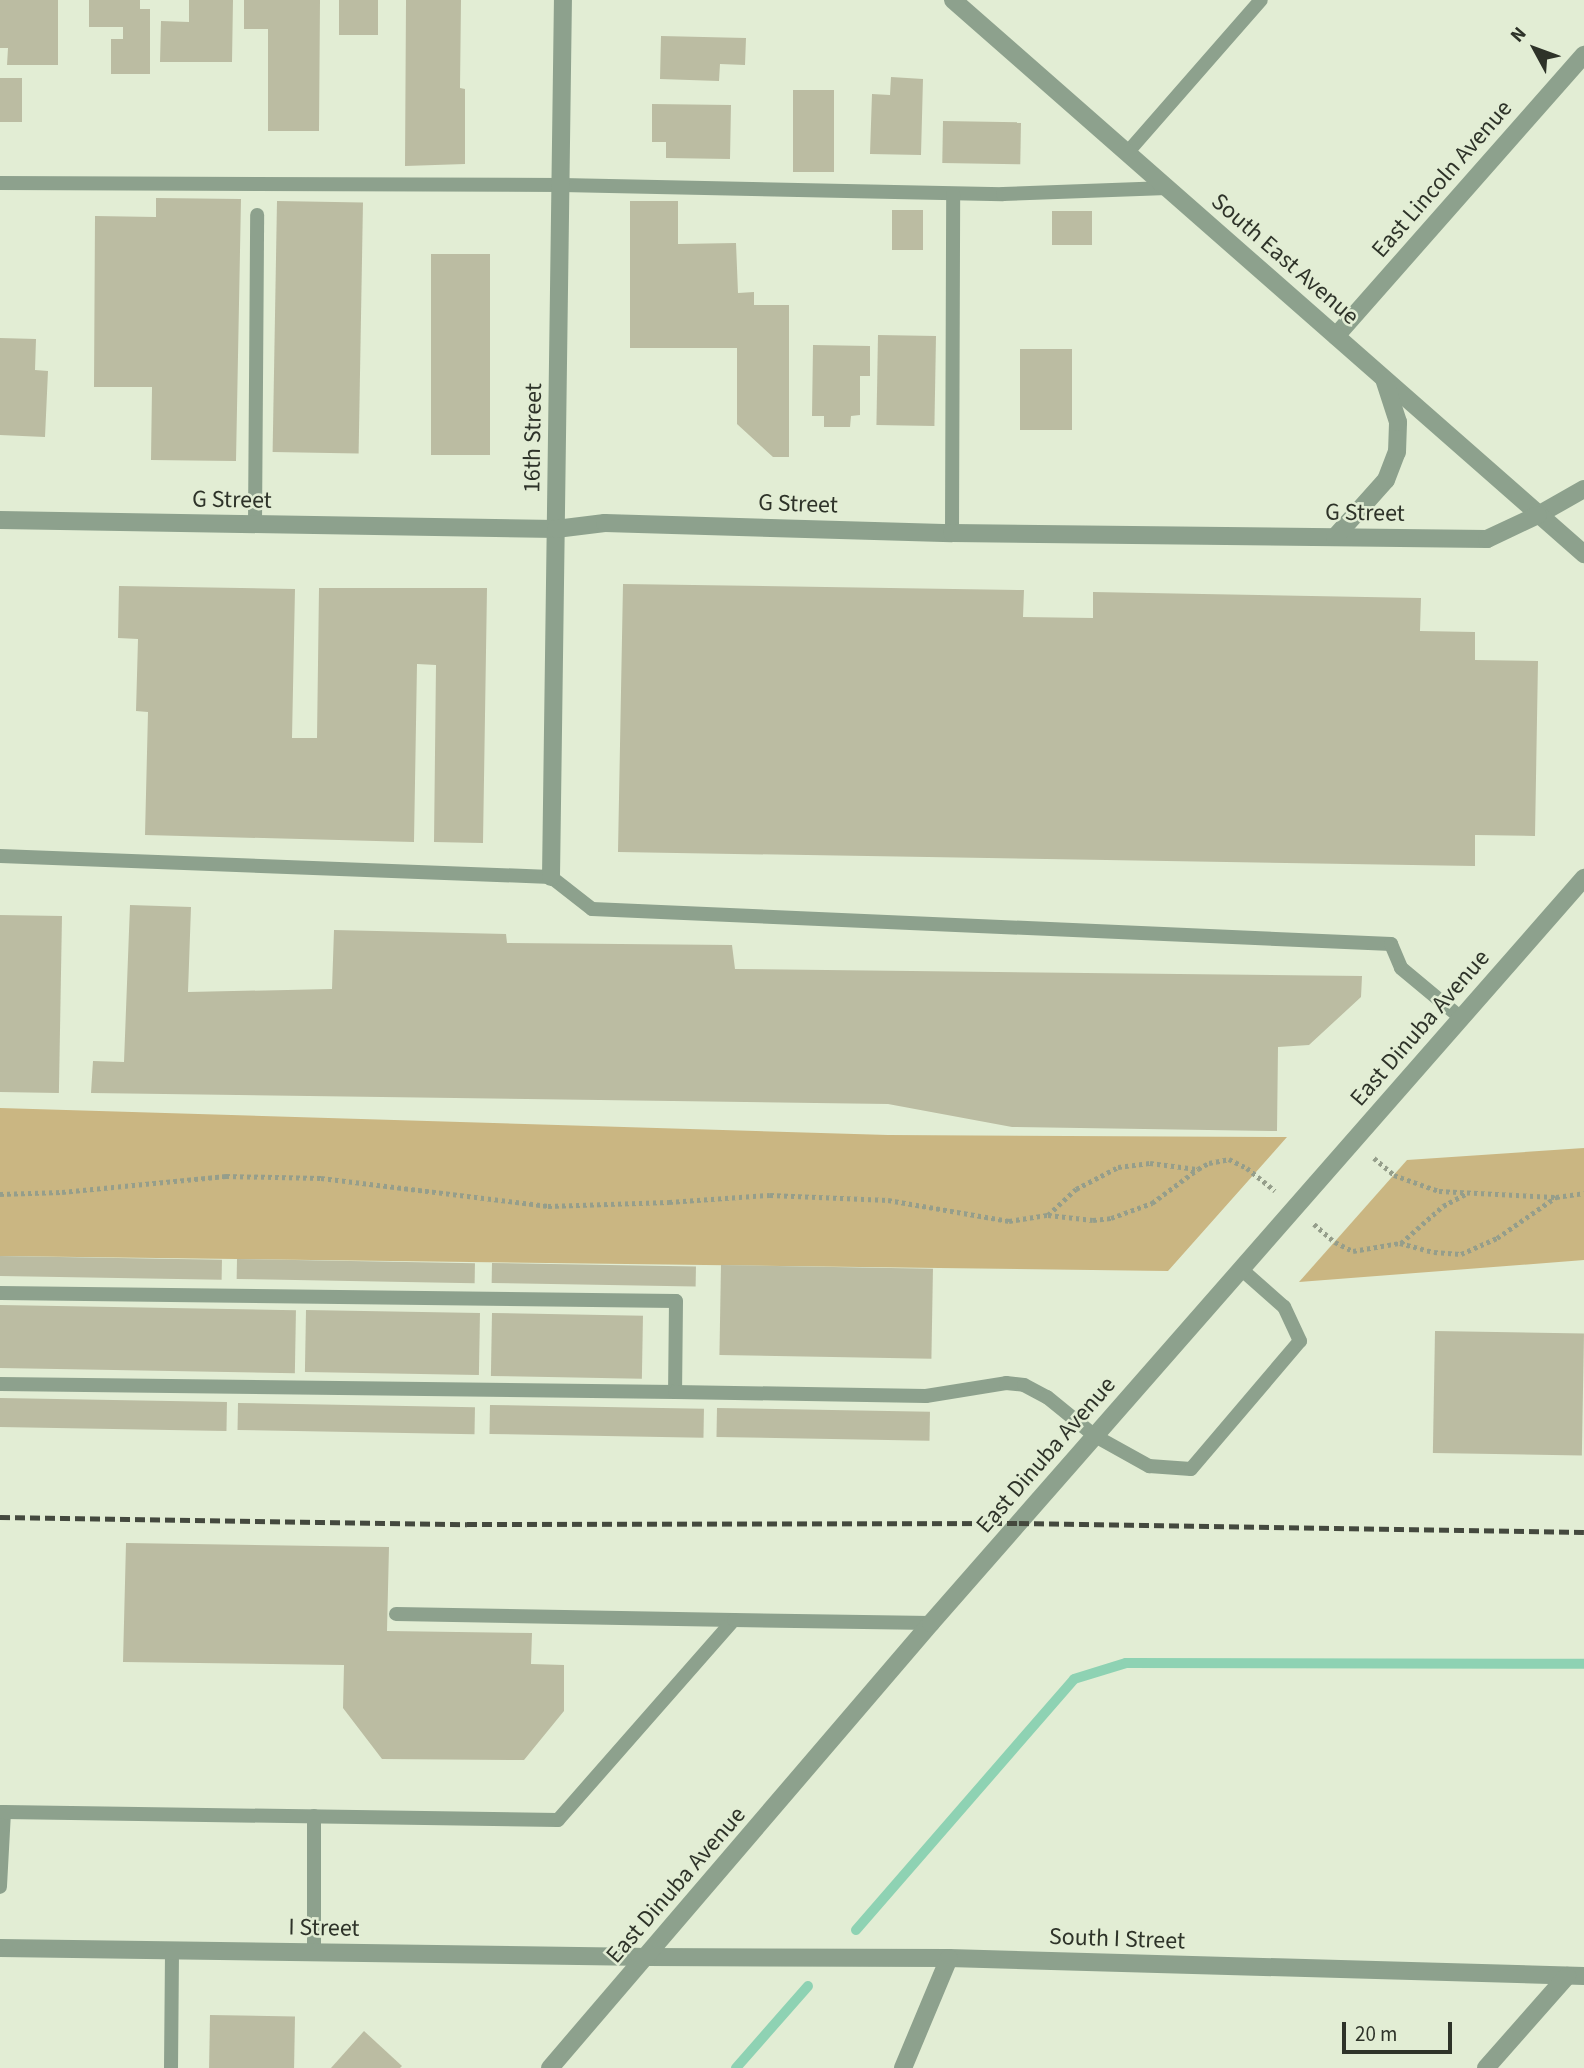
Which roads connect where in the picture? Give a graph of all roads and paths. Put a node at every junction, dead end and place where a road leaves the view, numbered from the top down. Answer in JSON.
{"nodes":[{"id":1,"x":564,"y":0,"type":"edge"},
{"id":2,"x":953,"y":0,"type":"edge"},
{"id":3,"x":1261,"y":0,"type":"edge"},
{"id":4,"x":1582,"y":60,"type":"edge"},
{"id":5,"x":1127,"y":153,"type":"junction"},
{"id":6,"x":0,"y":183,"type":"edge"},
{"id":7,"x":562,"y":185,"type":"junction"},
{"id":8,"x":1167,"y":188,"type":"junction"},
{"id":9,"x":953,"y":194,"type":"junction"},
{"id":10,"x":257,"y":215,"type":"dead end"},
{"id":11,"x":1336,"y":336,"type":"junction"},
{"id":12,"x":1384,"y":379,"type":"junction"},
{"id":13,"x":1584,"y":489,"type":"edge"},
{"id":14,"x":1538,"y":515,"type":"junction"},
{"id":15,"x":0,"y":520,"type":"edge"},
{"id":16,"x":255,"y":524,"type":"junction"},
{"id":17,"x":556,"y":529,"type":"junction"},
{"id":18,"x":952,"y":533,"type":"junction"},
{"id":19,"x":1335,"y":537,"type":"junction"},
{"id":20,"x":1584,"y":554,"type":"edge"},
{"id":21,"x":0,"y":856,"type":"edge"},
{"id":22,"x":551,"y":877,"type":"junction"},
{"id":23,"x":1584,"y":878,"type":"edge"},
{"id":24,"x":1461,"y":1018,"type":"junction"},
{"id":25,"x":1354,"y":1141,"type":"junction"},
{"id":26,"x":1198,"y":1169,"type":"junction"},
{"id":27,"x":1261,"y":1179,"type":"dead end"},
{"id":28,"x":0,"y":1194,"type":"edge"},
{"id":29,"x":1467,"y":1194,"type":"junction"},
{"id":30,"x":1584,"y":1194,"type":"edge"},
{"id":31,"x":1556,"y":1197,"type":"junction"},
{"id":32,"x":1048,"y":1215,"type":"junction"},
{"id":33,"x":1335,"y":1242,"type":"dead end"},
{"id":34,"x":1400,"y":1243,"type":"junction"},
{"id":35,"x":1241,"y":1269,"type":"junction"},
{"id":36,"x":0,"y":1293,"type":"edge"},
{"id":37,"x":0,"y":1384,"type":"edge"},
{"id":38,"x":675,"y":1392,"type":"junction"},
{"id":39,"x":1095,"y":1436,"type":"junction"},
{"id":40,"x":396,"y":1614,"type":"dead end"},
{"id":41,"x":734,"y":1620,"type":"junction"},
{"id":42,"x":932,"y":1623,"type":"junction"},
{"id":43,"x":2,"y":1812,"type":"edge"},
{"id":44,"x":314,"y":1816,"type":"junction"},
{"id":45,"x":0,"y":1887,"type":"edge"},
{"id":46,"x":0,"y":1948,"type":"edge"},
{"id":47,"x":172,"y":1950,"type":"junction"},
{"id":48,"x":314,"y":1952,"type":"junction"},
{"id":49,"x":648,"y":1957,"type":"junction"},
{"id":50,"x":949,"y":1958,"type":"junction"},
{"id":51,"x":1575,"y":1976,"type":"edge"},
{"id":52,"x":171,"y":2068,"type":"edge"},
{"id":53,"x":550,"y":2068,"type":"edge"},
{"id":54,"x":903,"y":2068,"type":"edge"},
{"id":55,"x":1486,"y":2068,"type":"edge"}],
"edges":[{"from":1,"to":7,"type":"street","name":"16th Street"},
{"from":2,"to":5,"type":"street","name":"South East Avenue"},
{"from":3,"to":5,"type":"lane"},
{"from":4,"to":11,"type":"street","name":"East Lincoln Avenue"},
{"from":5,"to":8,"type":"street","name":"South East Avenue"},
{"from":6,"to":7,"type":"lane"},
{"from":7,"to":9,"type":"lane"},
{"from":7,"to":17,"type":"street","name":"16th Street"},
{"from":8,"to":9,"type":"lane"},
{"from":8,"to":11,"type":"street","name":"South East Avenue"},
{"from":9,"to":18,"type":"lane"},
{"from":10,"to":16,"type":"lane"},
{"from":11,"to":12,"type":"street","name":"South East Avenue"},
{"from":12,"to":14,"type":"street","name":"South East Avenue"},
{"from":12,"to":19,"type":"street"},
{"from":13,"to":14,"type":"street","name":"G Street"},
{"from":14,"to":19,"type":"street","name":"G Street"},
{"from":14,"to":20,"type":"street","name":"South East Avenue"},
{"from":15,"to":16,"type":"street","name":"G Street"},
{"from":16,"to":17,"type":"street","name":"G Street"},
{"from":17,"to":18,"type":"street","name":"G Street"},
{"from":17,"to":22,"type":"street","name":"16th Street"},
{"from":18,"to":19,"type":"street","name":"G Street"},
{"from":21,"to":22,"type":"lane"},
{"from":22,"to":24,"type":"lane"},
{"from":23,"to":24,"type":"street","name":"East Dinuba Avenue"},
{"from":24,"to":25,"type":"street","name":"East Dinuba Avenue"},
{"from":25,"to":29,"type":"path"},
{"from":25,"to":35,"type":"street","name":"East Dinuba Avenue"},
{"from":26,"to":27,"type":"path"},
{"from":26,"to":32,"type":"path"},
{"from":26,"to":32,"type":"path"},
{"from":28,"to":32,"type":"path"},
{"from":29,"to":31,"type":"path"},
{"from":29,"to":34,"type":"path"},
{"from":30,"to":31,"type":"path"},
{"from":31,"to":34,"type":"path"},
{"from":33,"to":34,"type":"path"},
{"from":35,"to":39,"type":"street","name":"East Dinuba Avenue"},
{"from":35,"to":39,"type":"lane"},
{"from":36,"to":38,"type":"lane"},
{"from":37,"to":38,"type":"lane"},
{"from":38,"to":39,"type":"lane"},
{"from":39,"to":42,"type":"street","name":"East Dinuba Avenue"},
{"from":40,"to":41,"type":"lane"},
{"from":41,"to":42,"type":"lane"},
{"from":41,"to":44,"type":"lane"},
{"from":42,"to":49,"type":"street","name":"East Dinuba Avenue"},
{"from":43,"to":44,"type":"lane"},
{"from":43,"to":45,"type":"lane"},
{"from":44,"to":48,"type":"lane"},
{"from":46,"to":47,"type":"street","name":"I Street"},
{"from":47,"to":48,"type":"street","name":"I Street"},
{"from":47,"to":52,"type":"lane"},
{"from":48,"to":49,"type":"street","name":"I Street"},
{"from":49,"to":50,"type":"street","name":"South I Street"},
{"from":49,"to":53,"type":"street","name":"East Dinuba Avenue"},
{"from":50,"to":51,"type":"street","name":"South I Street"},
{"from":50,"to":54,"type":"street"},
{"from":51,"to":55,"type":"street"}]}
